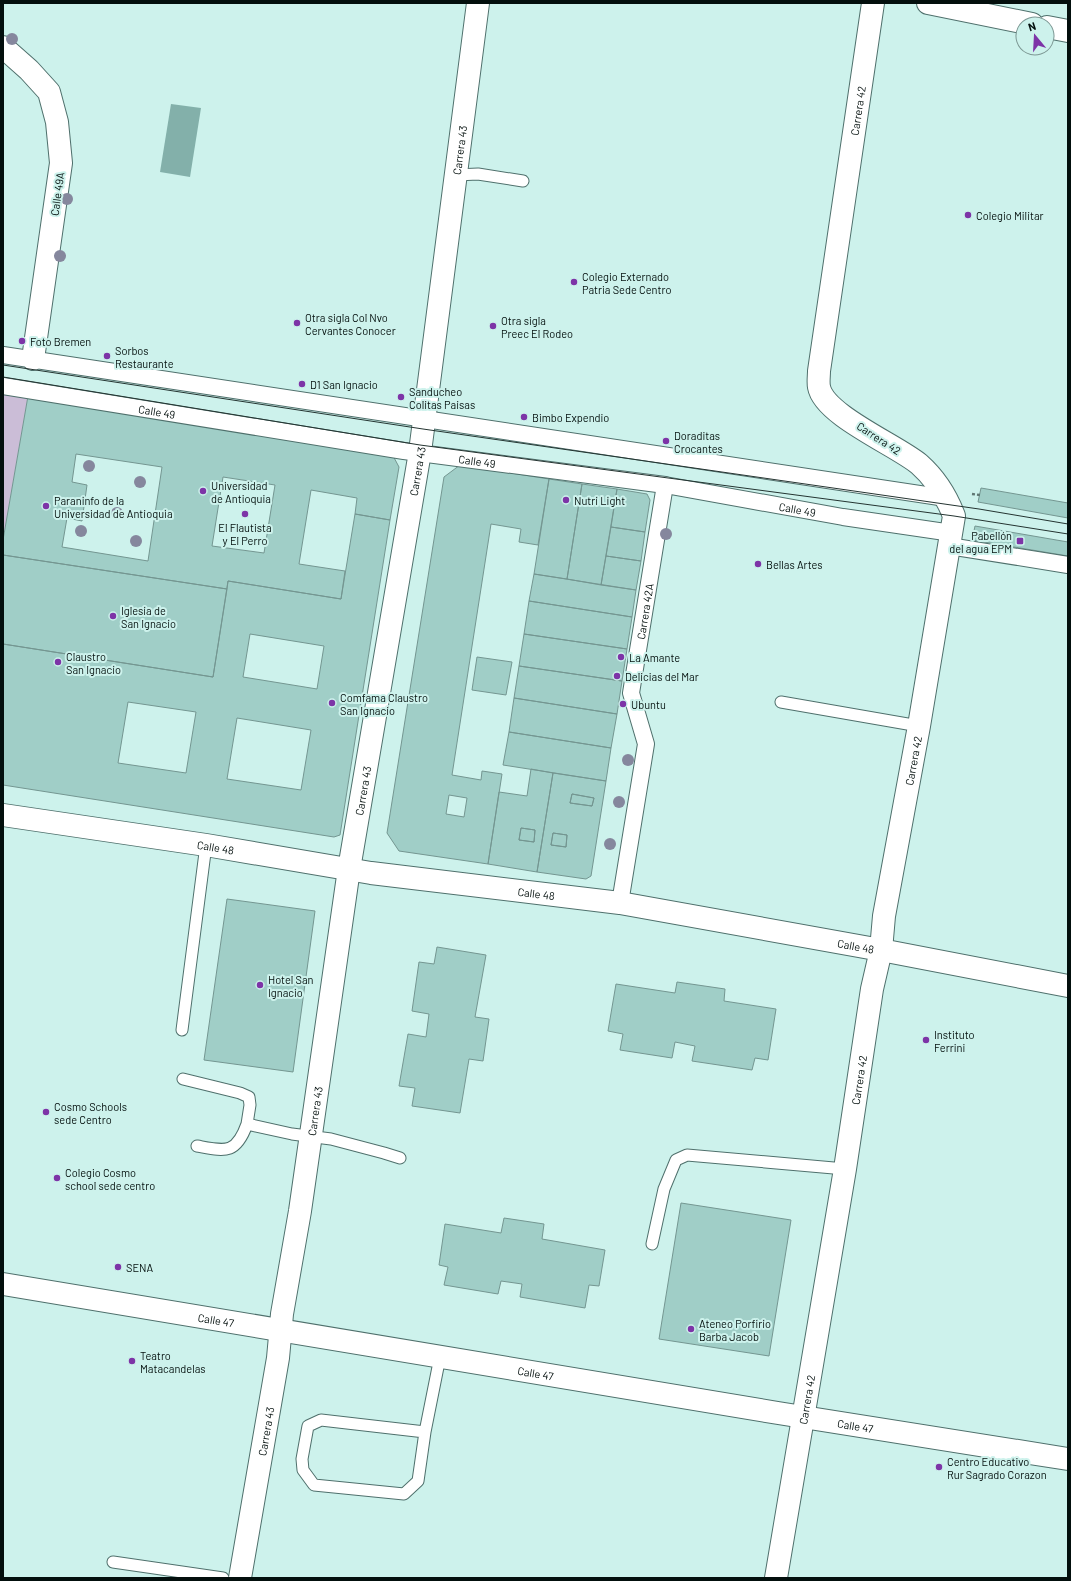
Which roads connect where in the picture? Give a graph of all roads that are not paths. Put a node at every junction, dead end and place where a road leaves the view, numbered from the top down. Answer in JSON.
{"nodes":[{"id":1,"x":478,"y":3,"type":"edge"},
{"id":2,"x":873,"y":3,"type":"edge"},
{"id":3,"x":928,"y":3,"type":"edge"},
{"id":4,"x":1015,"y":21,"type":"edge"},
{"id":5,"x":1055,"y":29,"type":"edge"},
{"id":6,"x":1068,"y":31,"type":"edge"},
{"id":7,"x":3,"y":47,"type":"edge"},
{"id":8,"x":456,"y":175,"type":"junction"},
{"id":9,"x":523,"y":181,"type":"dead end"},
{"id":10,"x":3,"y":355,"type":"edge"},
{"id":11,"x":33,"y":359,"type":"junction"},
{"id":12,"x":3,"y":386,"type":"edge"},
{"id":13,"x":424,"y":419,"type":"junction"},
{"id":14,"x":420,"y":452,"type":"junction"},
{"id":15,"x":665,"y":485,"type":"junction"},
{"id":16,"x":946,"y":498,"type":"junction"},
{"id":17,"x":951,"y":540,"type":"junction"},
{"id":18,"x":1068,"y":565,"type":"edge"},
{"id":19,"x":781,"y":702,"type":"dead end"},
{"id":20,"x":919,"y":726,"type":"junction"},
{"id":21,"x":3,"y":815,"type":"edge"},
{"id":22,"x":206,"y":845,"type":"junction"},
{"id":23,"x":349,"y":869,"type":"junction"},
{"id":24,"x":620,"y":903,"type":"junction"},
{"id":25,"x":881,"y":950,"type":"junction"},
{"id":26,"x":1068,"y":986,"type":"edge"},
{"id":27,"x":182,"y":1030,"type":"dead end"},
{"id":28,"x":183,"y":1079,"type":"dead end"},
{"id":29,"x":247,"y":1124,"type":"junction"},
{"id":30,"x":310,"y":1137,"type":"junction"},
{"id":31,"x":197,"y":1146,"type":"dead end"},
{"id":32,"x":400,"y":1158,"type":"dead end"},
{"id":33,"x":844,"y":1169,"type":"junction"},
{"id":34,"x":652,"y":1244,"type":"dead end"},
{"id":35,"x":3,"y":1284,"type":"edge"},
{"id":36,"x":282,"y":1331,"type":"junction"},
{"id":37,"x":440,"y":1357,"type":"junction"},
{"id":38,"x":802,"y":1417,"type":"junction"},
{"id":39,"x":424,"y":1432,"type":"junction"},
{"id":40,"x":1068,"y":1458,"type":"edge"},
{"id":41,"x":112,"y":1562,"type":"dead end"},
{"id":42,"x":223,"y":1578,"type":"edge"},
{"id":43,"x":240,"y":1578,"type":"edge"},
{"id":44,"x":776,"y":1578,"type":"edge"}],
"edges":[{"from":1,"to":8,"type":"street","name":"Carrera 43"},
{"from":2,"to":16,"type":"street","name":"Carrera 42"},
{"from":3,"to":4,"type":"street"},
{"from":5,"to":6,"type":"street"},
{"from":7,"to":11,"type":"street","name":"Calle 49A"},
{"from":8,"to":9,"type":"lane"},
{"from":8,"to":13,"type":"street","name":"Carrera 43"},
{"from":10,"to":11,"type":"street"},
{"from":11,"to":13,"type":"street"},
{"from":12,"to":14,"type":"street","name":"Calle 49"},
{"from":13,"to":14,"type":"street","name":"Carrera 43"},
{"from":13,"to":16,"type":"street"},
{"from":14,"to":15,"type":"street","name":"Calle 49"},
{"from":14,"to":23,"type":"street","name":"Carrera 43"},
{"from":15,"to":17,"type":"street","name":"Calle 49"},
{"from":15,"to":24,"type":"street","name":"Carrera 42A"},
{"from":16,"to":17,"type":"street","name":"Carrera 42"},
{"from":17,"to":18,"type":"street","name":"Calle 49"},
{"from":17,"to":20,"type":"street","name":"Carrera 42"},
{"from":19,"to":20,"type":"lane"},
{"from":20,"to":25,"type":"street","name":"Carrera 42"},
{"from":21,"to":22,"type":"street","name":"Calle 48"},
{"from":22,"to":23,"type":"street","name":"Calle 48"},
{"from":22,"to":27,"type":"lane"},
{"from":23,"to":24,"type":"street","name":"Calle 48"},
{"from":23,"to":30,"type":"street","name":"Carrera 43"},
{"from":24,"to":25,"type":"street","name":"Calle 48"},
{"from":25,"to":26,"type":"street","name":"Calle 48"},
{"from":25,"to":33,"type":"street","name":"Carrera 42"},
{"from":28,"to":29,"type":"lane"},
{"from":29,"to":30,"type":"lane"},
{"from":29,"to":31,"type":"lane"},
{"from":30,"to":32,"type":"lane"},
{"from":30,"to":36,"type":"street","name":"Carrera 43"},
{"from":33,"to":34,"type":"lane"},
{"from":33,"to":38,"type":"street","name":"Carrera 42"},
{"from":35,"to":36,"type":"street","name":"Calle 47"},
{"from":36,"to":37,"type":"street","name":"Calle 47"},
{"from":36,"to":43,"type":"street","name":"Carrera 43"},
{"from":37,"to":38,"type":"street","name":"Calle 47"},
{"from":37,"to":39,"type":"lane"},
{"from":38,"to":40,"type":"street","name":"Calle 47"},
{"from":38,"to":44,"type":"street","name":"Carrera 42"},
{"from":39,"to":39,"type":"lane"},
{"from":41,"to":42,"type":"lane"}]}
